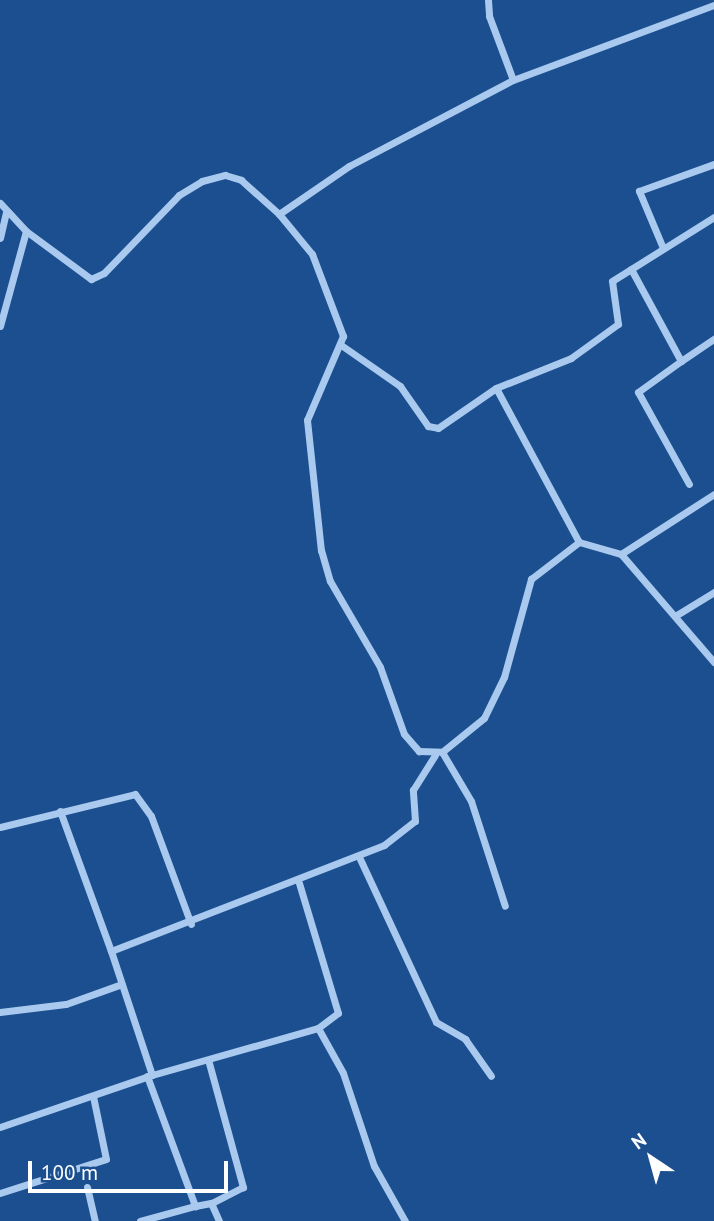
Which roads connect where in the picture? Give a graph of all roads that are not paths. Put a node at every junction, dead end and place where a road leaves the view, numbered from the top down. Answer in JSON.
{"nodes":[{"id":1,"x":488,"y":0,"type":"edge"},
{"id":2,"x":714,"y":5,"type":"edge"},
{"id":3,"x":513,"y":80,"type":"junction"},
{"id":4,"x":714,"y":164,"type":"edge"},
{"id":5,"x":0,"y":203,"type":"edge"},
{"id":6,"x":6,"y":211,"type":"junction"},
{"id":7,"x":279,"y":214,"type":"junction"},
{"id":8,"x":714,"y":217,"type":"edge"},
{"id":9,"x":26,"y":231,"type":"junction"},
{"id":10,"x":0,"y":238,"type":"edge"},
{"id":11,"x":663,"y":248,"type":"junction"},
{"id":12,"x":631,"y":269,"type":"junction"},
{"id":13,"x":0,"y":326,"type":"edge"},
{"id":14,"x":714,"y":339,"type":"edge"},
{"id":15,"x":341,"y":345,"type":"junction"},
{"id":16,"x":681,"y":361,"type":"junction"},
{"id":17,"x":496,"y":388,"type":"junction"},
{"id":18,"x":689,"y":484,"type":"dead end"},
{"id":19,"x":714,"y":494,"type":"edge"},
{"id":20,"x":579,"y":541,"type":"junction"},
{"id":21,"x":621,"y":554,"type":"junction"},
{"id":22,"x":714,"y":592,"type":"edge"},
{"id":23,"x":676,"y":616,"type":"junction"},
{"id":24,"x":714,"y":662,"type":"edge"},
{"id":25,"x":439,"y":753,"type":"junction"},
{"id":26,"x":60,"y":811,"type":"junction"},
{"id":27,"x":0,"y":827,"type":"edge"},
{"id":28,"x":360,"y":859,"type":"junction"},
{"id":29,"x":299,"y":883,"type":"junction"},
{"id":30,"x":505,"y":906,"type":"dead end"},
{"id":31,"x":191,"y":924,"type":"junction"},
{"id":32,"x":111,"y":951,"type":"junction"},
{"id":33,"x":122,"y":984,"type":"junction"},
{"id":34,"x":0,"y":1012,"type":"edge"},
{"id":35,"x":318,"y":1028,"type":"junction"},
{"id":36,"x":209,"y":1063,"type":"junction"},
{"id":37,"x":149,"y":1076,"type":"junction"},
{"id":38,"x":491,"y":1076,"type":"dead end"},
{"id":39,"x":93,"y":1096,"type":"junction"},
{"id":40,"x":0,"y":1127,"type":"edge"},
{"id":41,"x":87,"y":1187,"type":"dead end"},
{"id":42,"x":0,"y":1193,"type":"edge"},
{"id":43,"x":211,"y":1203,"type":"junction"},
{"id":44,"x":195,"y":1206,"type":"junction"},
{"id":45,"x":95,"y":1221,"type":"edge"},
{"id":46,"x":140,"y":1221,"type":"edge"},
{"id":47,"x":219,"y":1221,"type":"edge"},
{"id":48,"x":405,"y":1221,"type":"edge"}],
"edges":[{"from":1,"to":3,"type":"street"},
{"from":2,"to":3,"type":"street"},
{"from":3,"to":7,"type":"street"},
{"from":4,"to":11,"type":"street"},
{"from":5,"to":6,"type":"street"},
{"from":6,"to":9,"type":"street"},
{"from":6,"to":10,"type":"street"},
{"from":7,"to":9,"type":"street"},
{"from":7,"to":15,"type":"street"},
{"from":8,"to":11,"type":"street"},
{"from":9,"to":13,"type":"street"},
{"from":11,"to":12,"type":"street"},
{"from":12,"to":16,"type":"street"},
{"from":12,"to":17,"type":"street"},
{"from":14,"to":16,"type":"street"},
{"from":15,"to":17,"type":"street"},
{"from":15,"to":25,"type":"street"},
{"from":16,"to":18,"type":"street"},
{"from":17,"to":20,"type":"street"},
{"from":19,"to":21,"type":"street"},
{"from":20,"to":21,"type":"street"},
{"from":20,"to":25,"type":"street"},
{"from":21,"to":23,"type":"street"},
{"from":22,"to":23,"type":"street"},
{"from":23,"to":24,"type":"street"},
{"from":25,"to":28,"type":"street"},
{"from":25,"to":30,"type":"street"},
{"from":26,"to":27,"type":"street"},
{"from":26,"to":31,"type":"street"},
{"from":26,"to":32,"type":"street"},
{"from":28,"to":29,"type":"street"},
{"from":28,"to":38,"type":"street"},
{"from":29,"to":31,"type":"street"},
{"from":29,"to":35,"type":"street"},
{"from":31,"to":32,"type":"street"},
{"from":32,"to":33,"type":"street"},
{"from":33,"to":34,"type":"street"},
{"from":33,"to":37,"type":"street"},
{"from":35,"to":36,"type":"street"},
{"from":35,"to":48,"type":"street"},
{"from":36,"to":37,"type":"street"},
{"from":36,"to":43,"type":"street"},
{"from":37,"to":39,"type":"street"},
{"from":37,"to":44,"type":"street"},
{"from":39,"to":40,"type":"street"},
{"from":39,"to":42,"type":"street"},
{"from":41,"to":45,"type":"street"},
{"from":43,"to":44,"type":"street"},
{"from":43,"to":47,"type":"street"},
{"from":44,"to":46,"type":"street"}]}
